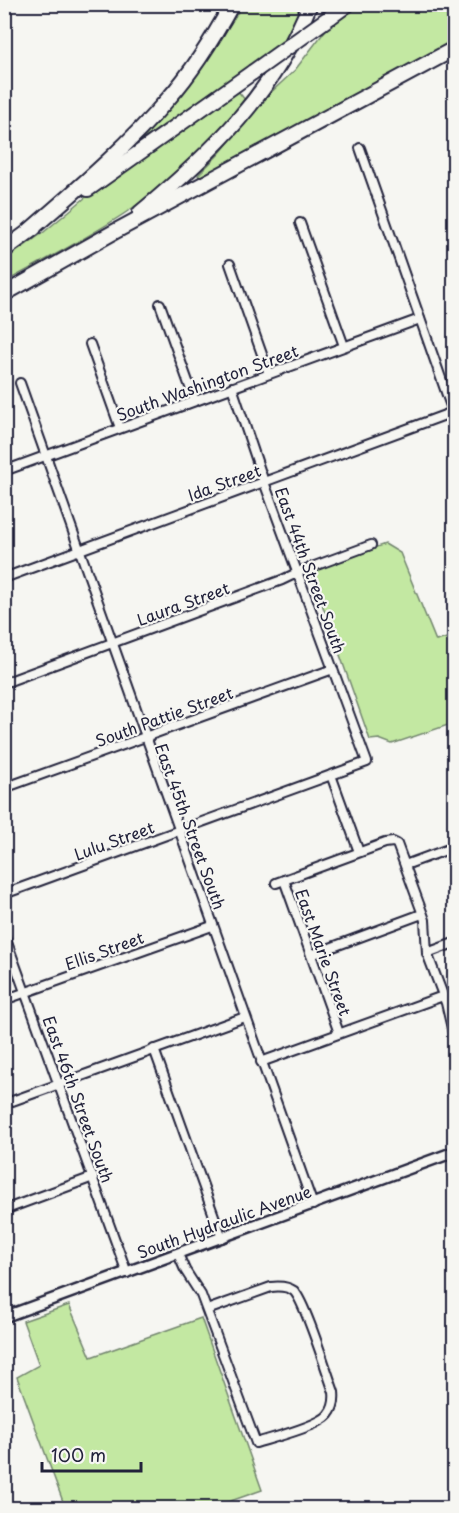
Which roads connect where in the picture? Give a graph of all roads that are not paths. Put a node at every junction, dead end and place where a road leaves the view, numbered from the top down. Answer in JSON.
{"nodes":[{"id":1,"x":232,"y":4,"type":"edge"},
{"id":2,"x":310,"y":4,"type":"edge"},
{"id":3,"x":348,"y":4,"type":"edge"},
{"id":4,"x":454,"y":50,"type":"edge"},
{"id":5,"x":360,"y":148,"type":"dead end"},
{"id":6,"x":300,"y":223,"type":"dead end"},
{"id":7,"x":28,"y":232,"type":"junction"},
{"id":8,"x":114,"y":232,"type":"junction"},
{"id":9,"x":4,"y":250,"type":"edge"},
{"id":10,"x":230,"y":264,"type":"dead end"},
{"id":11,"x":4,"y":294,"type":"edge"},
{"id":12,"x":160,"y":304,"type":"dead end"},
{"id":13,"x":420,"y":319,"type":"junction"},
{"id":14,"x":90,"y":344,"type":"dead end"},
{"id":15,"x":344,"y":346,"type":"junction"},
{"id":16,"x":269,"y":374,"type":"junction"},
{"id":17,"x":20,"y":383,"type":"dead end"},
{"id":18,"x":232,"y":387,"type":"junction"},
{"id":19,"x":195,"y":401,"type":"junction"},
{"id":20,"x":454,"y":414,"type":"edge"},
{"id":21,"x":120,"y":428,"type":"junction"},
{"id":22,"x":45,"y":456,"type":"junction"},
{"id":23,"x":4,"y":471,"type":"edge"},
{"id":24,"x":264,"y":482,"type":"junction"},
{"id":25,"x":371,"y":545,"type":"dead end"},
{"id":26,"x":78,"y":551,"type":"junction"},
{"id":27,"x":297,"y":573,"type":"junction"},
{"id":28,"x":4,"y":578,"type":"edge"},
{"id":29,"x":112,"y":644,"type":"junction"},
{"id":30,"x":333,"y":669,"type":"junction"},
{"id":31,"x":4,"y":683,"type":"edge"},
{"id":32,"x":145,"y":737,"type":"junction"},
{"id":33,"x":367,"y":762,"type":"joint"},
{"id":34,"x":331,"y":775,"type":"junction"},
{"id":35,"x":4,"y":788,"type":"edge"},
{"id":36,"x":178,"y":831,"type":"junction"},
{"id":37,"x":454,"y":848,"type":"edge"},
{"id":38,"x":360,"y":852,"type":"junction"},
{"id":39,"x":405,"y":866,"type":"junction"},
{"id":40,"x":284,"y":880,"type":"junction"},
{"id":41,"x":276,"y":883,"type":"dead end"},
{"id":42,"x":4,"y":894,"type":"edge"},
{"id":43,"x":422,"y":914,"type":"junction"},
{"id":44,"x":212,"y":926,"type":"junction"},
{"id":45,"x":4,"y":934,"type":"edge"},
{"id":46,"x":454,"y":943,"type":"edge"},
{"id":47,"x":427,"y":953,"type":"junction"},
{"id":48,"x":311,"y":955,"type":"junction"},
{"id":49,"x":26,"y":992,"type":"junction"},
{"id":50,"x":443,"y":996,"type":"junction"},
{"id":51,"x":4,"y":1000,"type":"edge"},
{"id":52,"x":245,"y":1017,"type":"junction"},
{"id":53,"x":339,"y":1033,"type":"junction"},
{"id":54,"x":454,"y":1037,"type":"edge"},
{"id":55,"x":154,"y":1049,"type":"junction"},
{"id":56,"x":261,"y":1062,"type":"junction"},
{"id":57,"x":59,"y":1084,"type":"junction"},
{"id":58,"x":4,"y":1104,"type":"edge"},
{"id":59,"x":454,"y":1152,"type":"edge"},
{"id":60,"x":93,"y":1178,"type":"junction"},
{"id":61,"x":313,"y":1205,"type":"junction"},
{"id":62,"x":4,"y":1210,"type":"edge"},
{"id":63,"x":222,"y":1238,"type":"junction"},
{"id":64,"x":178,"y":1254,"type":"junction"},
{"id":65,"x":127,"y":1273,"type":"junction"},
{"id":66,"x":207,"y":1310,"type":"junction"},
{"id":67,"x":4,"y":1317,"type":"edge"}],
"edges":[{"from":1,"to":7,"type":"highway"},
{"from":2,"to":8,"type":"highway"},
{"from":3,"to":7,"type":"highway","bridge":true},
{"from":4,"to":8,"type":"highway"},
{"from":5,"to":13,"type":"street"},
{"from":6,"to":15,"type":"street"},
{"from":7,"to":9,"type":"highway"},
{"from":8,"to":11,"type":"highway"},
{"from":10,"to":16,"type":"street"},
{"from":12,"to":19,"type":"street"},
{"from":13,"to":15,"type":"street","name":"South Washington Street"},
{"from":13,"to":20,"type":"street"},
{"from":14,"to":21,"type":"street"},
{"from":15,"to":16,"type":"street","name":"South Washington Street"},
{"from":16,"to":18,"type":"street","name":"South Washington Street"},
{"from":17,"to":22,"type":"street","name":"East 45th Street South"},
{"from":18,"to":19,"type":"street","name":"South Washington Street"},
{"from":18,"to":24,"type":"street","name":"East 44th Street South"},
{"from":19,"to":21,"type":"street","name":"South Washington Street"},
{"from":20,"to":24,"type":"street","name":"Ida Street"},
{"from":21,"to":22,"type":"street","name":"South Washington Street"},
{"from":22,"to":23,"type":"street","name":"South Washington Street"},
{"from":22,"to":26,"type":"street","name":"East 45th Street South"},
{"from":24,"to":26,"type":"street","name":"Ida Street"},
{"from":24,"to":27,"type":"street","name":"East 44th Street South"},
{"from":25,"to":27,"type":"street","name":"Laura Street"},
{"from":26,"to":28,"type":"street","name":"Ida Street"},
{"from":26,"to":29,"type":"street","name":"East 45th Street South"},
{"from":27,"to":29,"type":"street","name":"Laura Street"},
{"from":27,"to":30,"type":"street","name":"East 44th Street South"},
{"from":29,"to":31,"type":"street","name":"Laura Street"},
{"from":29,"to":32,"type":"street","name":"East 45th Street South"},
{"from":30,"to":32,"type":"street","name":"South Pattie Street"},
{"from":30,"to":33,"type":"street","name":"East 44th Street South"},
{"from":32,"to":35,"type":"street","name":"South Pattie Street"},
{"from":32,"to":36,"type":"street","name":"East 45th Street South"},
{"from":33,"to":34,"type":"street","name":"Lulu Street"},
{"from":34,"to":36,"type":"street","name":"Lulu Street"},
{"from":34,"to":38,"type":"street"},
{"from":36,"to":42,"type":"street","name":"Lulu Street"},
{"from":36,"to":44,"type":"street","name":"East 45th Street South"},
{"from":37,"to":39,"type":"street"},
{"from":38,"to":39,"type":"street"},
{"from":38,"to":40,"type":"street"},
{"from":39,"to":43,"type":"street"},
{"from":40,"to":41,"type":"street"},
{"from":40,"to":48,"type":"street","name":"East Marie Street"},
{"from":43,"to":47,"type":"street"},
{"from":43,"to":48,"type":"street"},
{"from":44,"to":49,"type":"street","name":"Ellis Street"},
{"from":44,"to":52,"type":"street","name":"East 45th Street South"},
{"from":45,"to":49,"type":"street","name":"East 46th Street South"},
{"from":46,"to":47,"type":"street"},
{"from":47,"to":50,"type":"street"},
{"from":48,"to":53,"type":"street","name":"East Marie Street"},
{"from":49,"to":51,"type":"street","name":"Ellis Street"},
{"from":49,"to":57,"type":"street","name":"East 46th Street South"},
{"from":50,"to":53,"type":"street"},
{"from":50,"to":54,"type":"street"},
{"from":52,"to":55,"type":"street"},
{"from":52,"to":56,"type":"street","name":"East 45th Street South"},
{"from":53,"to":56,"type":"street"},
{"from":55,"to":57,"type":"street"},
{"from":55,"to":63,"type":"street"},
{"from":56,"to":61,"type":"street","name":"East 45th Street South"},
{"from":57,"to":58,"type":"street"},
{"from":57,"to":60,"type":"street","name":"East 46th Street South"},
{"from":59,"to":61,"type":"street","name":"South Hydraulic Avenue"},
{"from":60,"to":62,"type":"street"},
{"from":60,"to":65,"type":"street","name":"East 46th Street South"},
{"from":61,"to":63,"type":"street","name":"South Hydraulic Avenue"},
{"from":63,"to":64,"type":"street","name":"South Hydraulic Avenue"},
{"from":64,"to":65,"type":"street","name":"South Hydraulic Avenue"},
{"from":64,"to":66,"type":"street"},
{"from":65,"to":67,"type":"street","name":"South Hydraulic Avenue"},
{"from":66,"to":66,"type":"street"}]}
